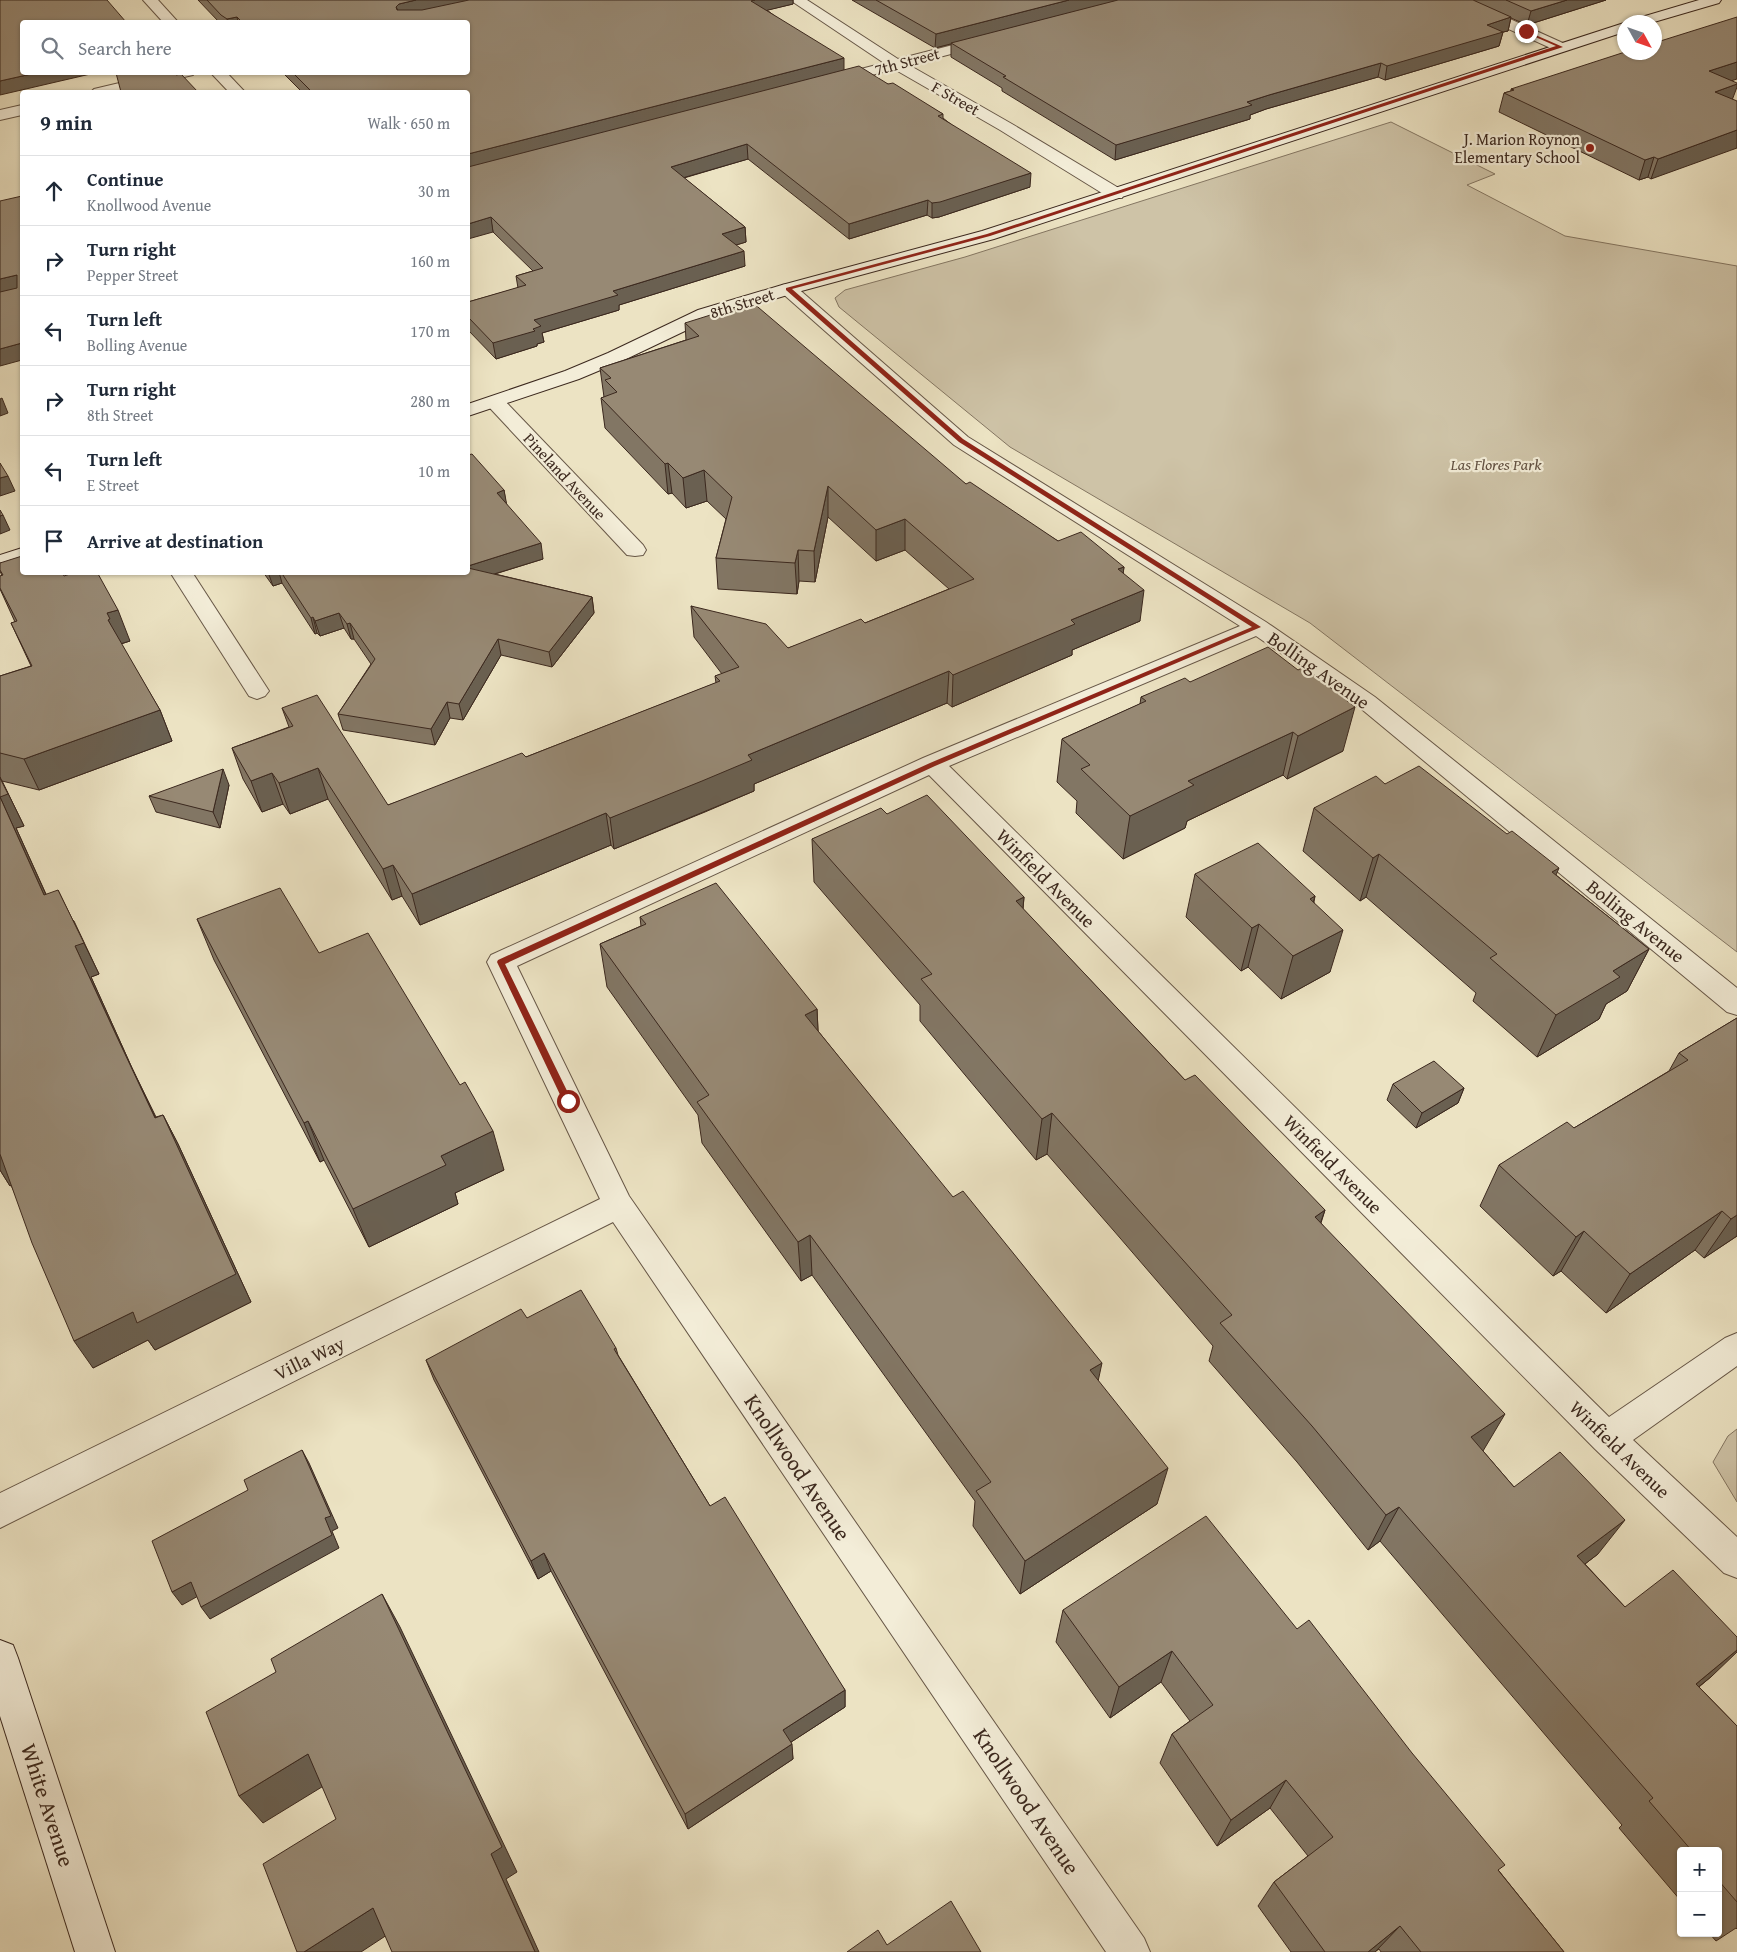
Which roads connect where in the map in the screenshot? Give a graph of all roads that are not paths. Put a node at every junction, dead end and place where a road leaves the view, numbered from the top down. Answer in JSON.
{"nodes":[{"id":1,"x":150,"y":0,"type":"edge"},
{"id":2,"x":797,"y":0,"type":"edge"},
{"id":3,"x":1456,"y":0,"type":"edge"},
{"id":4,"x":1714,"y":0,"type":"edge"},
{"id":5,"x":1662,"y":15,"type":"edge"},
{"id":6,"x":169,"y":20,"type":"edge"},
{"id":7,"x":1617,"y":29,"type":"edge"},
{"id":8,"x":1001,"y":37,"type":"edge"},
{"id":9,"x":1560,"y":47,"type":"junction"},
{"id":10,"x":896,"y":64,"type":"junction"},
{"id":11,"x":175,"y":75,"type":"edge"},
{"id":12,"x":220,"y":75,"type":"edge"},
{"id":13,"x":820,"y":84,"type":"edge"},
{"id":14,"x":109,"y":90,"type":"edge"},
{"id":15,"x":235,"y":90,"type":"edge"},
{"id":16,"x":20,"y":110,"type":"edge"},
{"id":17,"x":0,"y":115,"type":"edge"},
{"id":18,"x":1116,"y":194,"type":"junction"},
{"id":19,"x":788,"y":289,"type":"junction"},
{"id":20,"x":495,"y":402,"type":"junction"},
{"id":21,"x":470,"y":409,"type":"edge"},
{"id":22,"x":635,"y":550,"type":"dead end"},
{"id":23,"x":20,"y":556,"type":"edge"},
{"id":24,"x":0,"y":562,"type":"edge"},
{"id":25,"x":183,"y":575,"type":"edge"},
{"id":26,"x":1258,"y":627,"type":"junction"},
{"id":27,"x":258,"y":691,"type":"dead end"},
{"id":28,"x":932,"y":764,"type":"junction"},
{"id":29,"x":1737,"y":1004,"type":"edge"},
{"id":30,"x":618,"y":1205,"type":"junction"},
{"id":31,"x":1737,"y":1348,"type":"edge"},
{"id":32,"x":1607,"y":1438,"type":"junction"},
{"id":33,"x":0,"y":1511,"type":"edge"},
{"id":34,"x":1737,"y":1561,"type":"edge"},
{"id":35,"x":0,"y":1658,"type":"edge"},
{"id":36,"x":95,"y":1952,"type":"edge"},
{"id":37,"x":1130,"y":1952,"type":"edge"}],
"edges":[{"from":1,"to":6,"type":"street"},
{"from":2,"to":10,"type":"street","name":"F Street"},
{"from":3,"to":9,"type":"street"},
{"from":4,"to":5,"type":"street"},
{"from":7,"to":9,"type":"street","name":"8th Street"},
{"from":8,"to":10,"type":"street","name":"7th Street"},
{"from":9,"to":18,"type":"street","name":"8th Street"},
{"from":10,"to":13,"type":"street","name":"7th Street"},
{"from":10,"to":18,"type":"street","name":"F Street"},
{"from":11,"to":14,"type":"street"},
{"from":12,"to":15,"type":"street"},
{"from":16,"to":17,"type":"street"},
{"from":18,"to":19,"type":"street","name":"8th Street"},
{"from":19,"to":20,"type":"street","name":"8th Street"},
{"from":19,"to":26,"type":"street","name":"Bolling Avenue"},
{"from":20,"to":21,"type":"street","name":"8th Street"},
{"from":20,"to":22,"type":"street","name":"Pineland Avenue"},
{"from":23,"to":24,"type":"street"},
{"from":25,"to":27,"type":"street"},
{"from":26,"to":28,"type":"street"},
{"from":26,"to":29,"type":"street","name":"Bolling Avenue"},
{"from":28,"to":30,"type":"street","name":"Knollwood Avenue"},
{"from":28,"to":32,"type":"street","name":"Winfield Avenue"},
{"from":30,"to":33,"type":"street","name":"Villa Way"},
{"from":30,"to":37,"type":"street","name":"Knollwood Avenue"},
{"from":31,"to":32,"type":"street"},
{"from":32,"to":34,"type":"street","name":"Winfield Avenue"},
{"from":35,"to":36,"type":"street","name":"White Avenue"}]}
